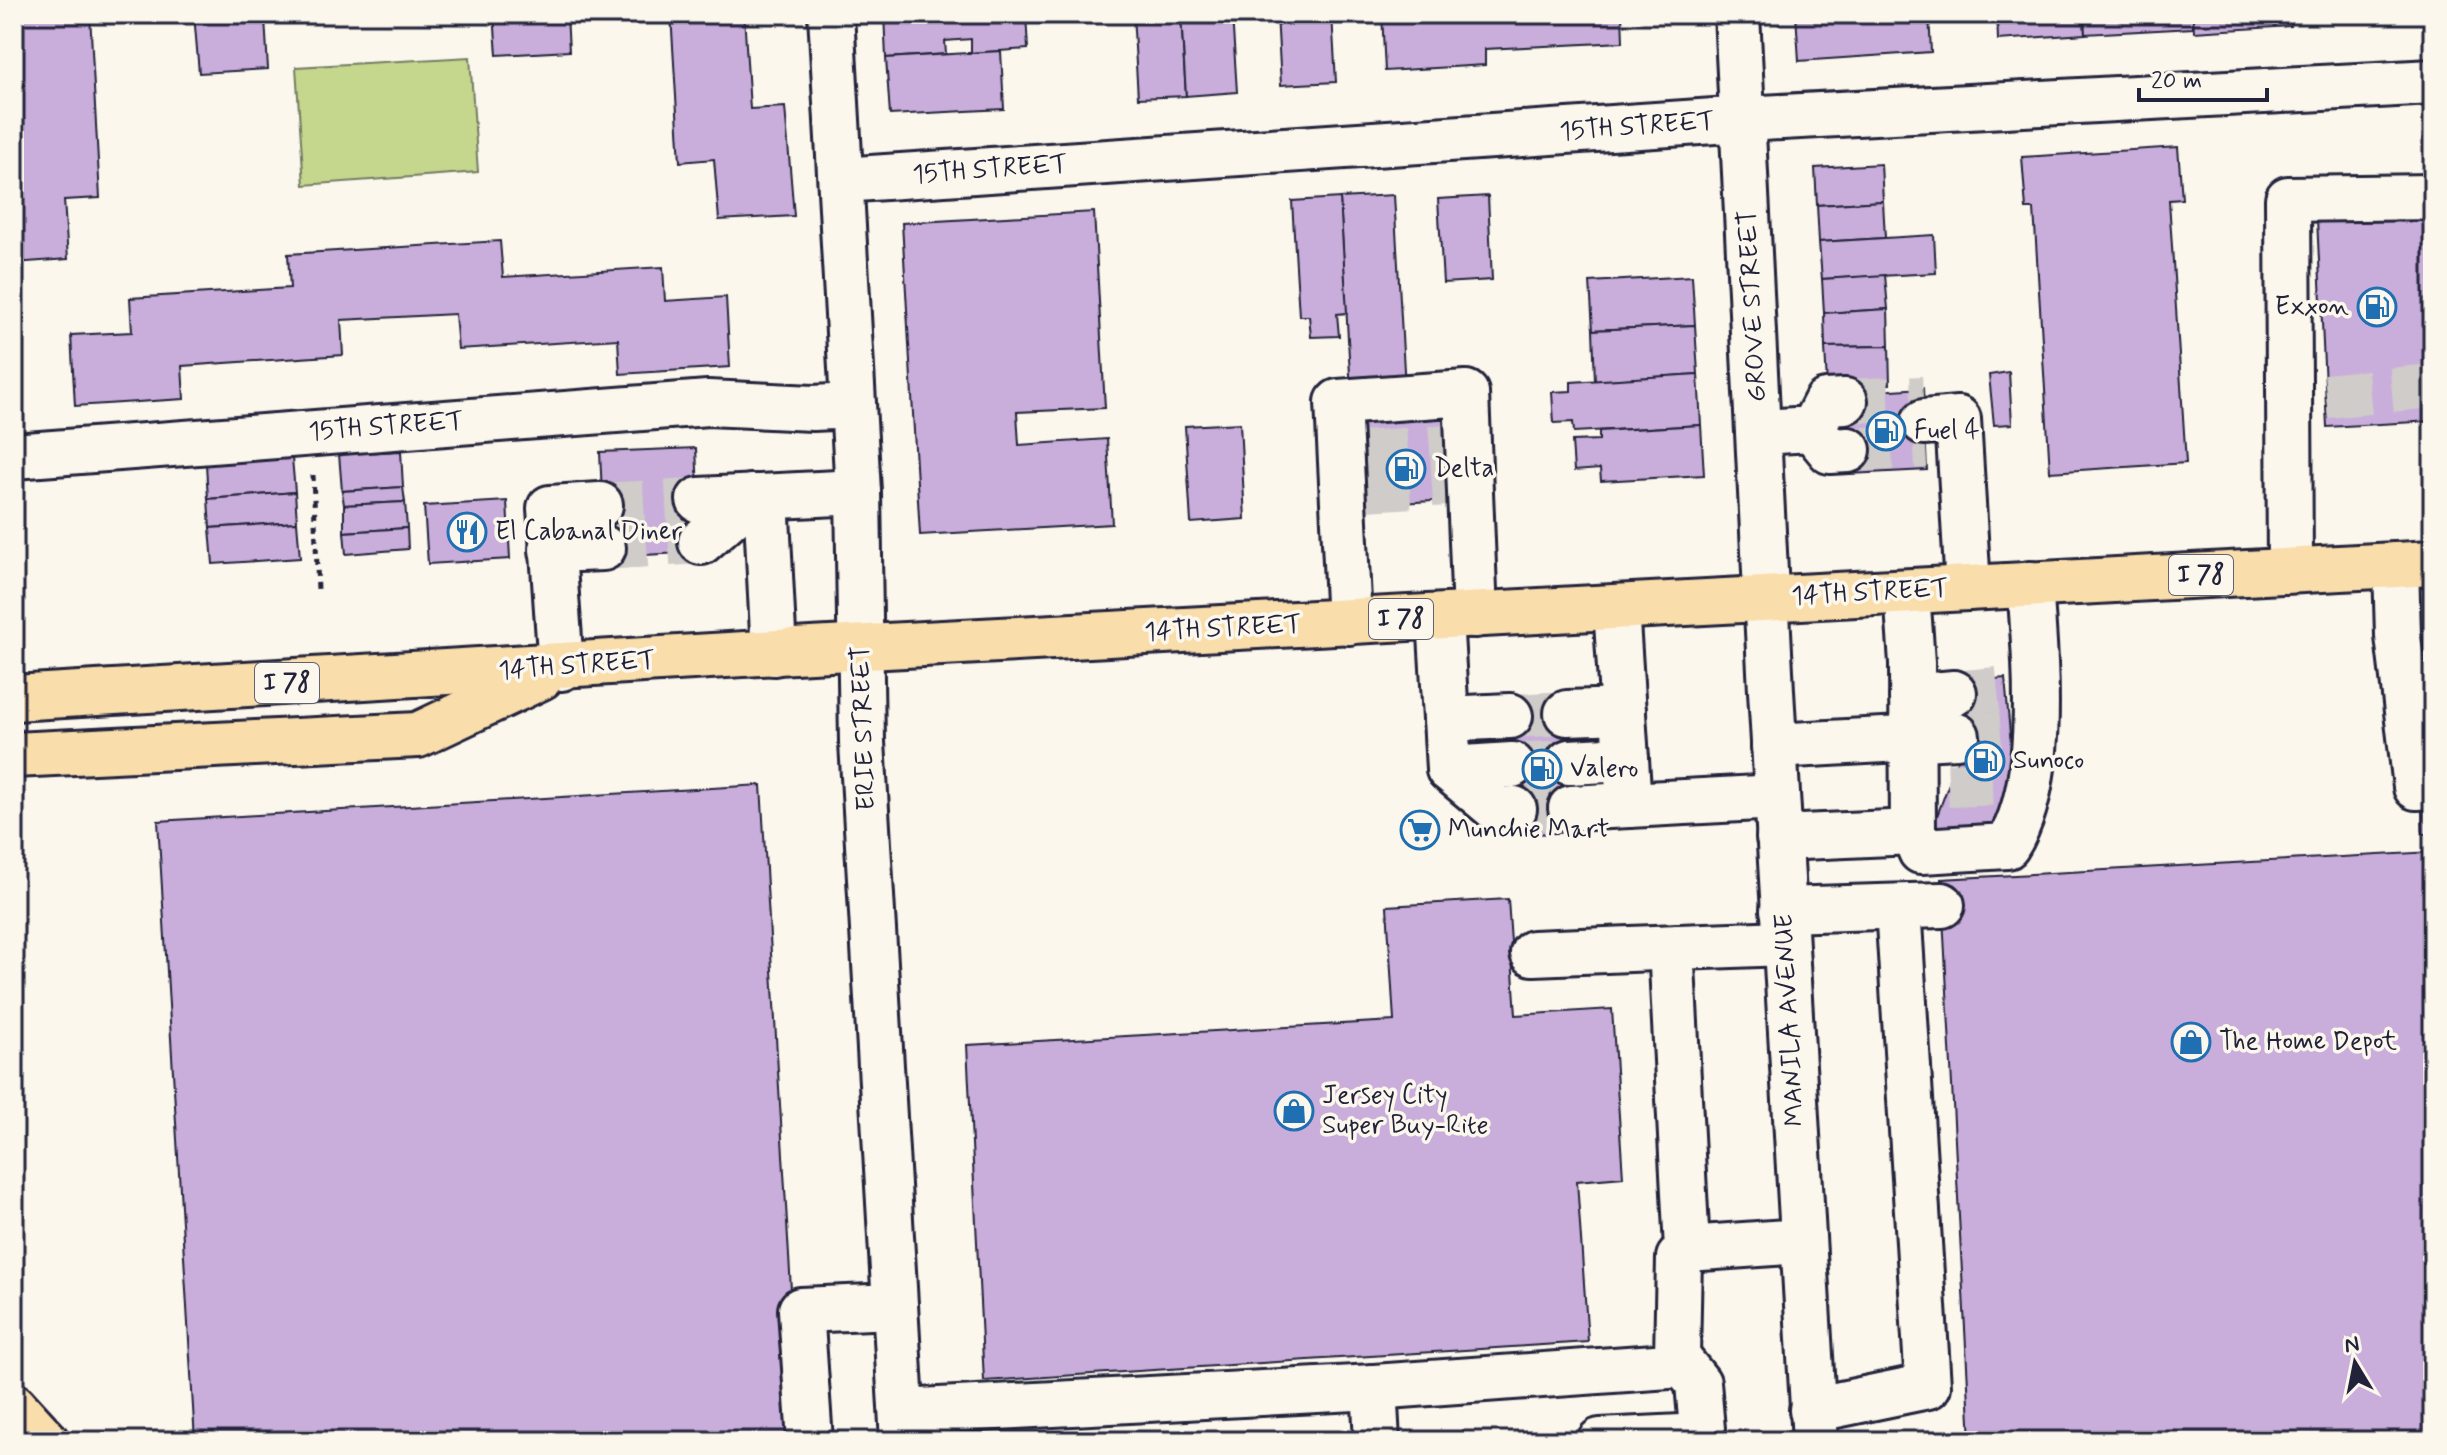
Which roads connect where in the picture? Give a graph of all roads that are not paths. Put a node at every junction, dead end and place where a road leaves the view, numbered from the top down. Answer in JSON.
{"nodes":[{"id":1,"x":831,"y":14,"type":"edge"},
{"id":2,"x":1737,"y":14,"type":"edge"},
{"id":3,"x":2433,"y":82,"type":"edge"},
{"id":4,"x":1744,"y":119,"type":"junction"},
{"id":5,"x":841,"y":180,"type":"junction"},
{"id":6,"x":2433,"y":197,"type":"edge"},
{"id":7,"x":853,"y":406,"type":"junction"},
{"id":8,"x":1930,"y":421,"type":"tunnel mouth"},
{"id":9,"x":1839,"y":427,"type":"tunnel mouth"},
{"id":10,"x":1760,"y":432,"type":"junction"},
{"id":11,"x":14,"y":456,"type":"edge"},
{"id":12,"x":858,"y":492,"type":"junction"},
{"id":13,"x":759,"y":497,"type":"junction"},
{"id":14,"x":700,"y":521,"type":"tunnel mouth"},
{"id":15,"x":602,"y":527,"type":"tunnel mouth"},
{"id":16,"x":2414,"y":564,"type":"edge"},
{"id":17,"x":2290,"y":570,"type":"junction"},
{"id":18,"x":2030,"y":584,"type":"junction"},
{"id":19,"x":1968,"y":588,"type":"junction"},
{"id":20,"x":1907,"y":592,"type":"junction"},
{"id":21,"x":1767,"y":599,"type":"junction"},
{"id":22,"x":1616,"y":607,"type":"junction"},
{"id":23,"x":1458,"y":616,"type":"junction"},
{"id":24,"x":1349,"y":622,"type":"junction"},
{"id":25,"x":861,"y":649,"type":"junction"},
{"id":26,"x":774,"y":653,"type":"junction"},
{"id":27,"x":561,"y":668,"type":"junction"},
{"id":28,"x":14,"y":698,"type":"edge"},
{"id":29,"x":1926,"y":709,"type":"junction"},
{"id":30,"x":1623,"y":711,"type":"junction"},
{"id":31,"x":1567,"y":713,"type":"tunnel mouth"},
{"id":32,"x":1510,"y":716,"type":"tunnel mouth"},
{"id":33,"x":1446,"y":719,"type":"junction"},
{"id":34,"x":1957,"y":736,"type":"tunnel mouth"},
{"id":35,"x":1774,"y":746,"type":"junction"},
{"id":36,"x":14,"y":755,"type":"edge"},
{"id":37,"x":1626,"y":759,"type":"junction"},
{"id":38,"x":1569,"y":762,"type":"tunnel mouth"},
{"id":39,"x":1512,"y":765,"type":"tunnel mouth"},
{"id":40,"x":1449,"y":769,"type":"junction"},
{"id":41,"x":2433,"y":786,"type":"edge"},
{"id":42,"x":1629,"y":805,"type":"junction"},
{"id":43,"x":1571,"y":808,"type":"tunnel mouth"},
{"id":44,"x":1514,"y":809,"type":"tunnel mouth"},
{"id":45,"x":1778,"y":818,"type":"junction"},
{"id":46,"x":1913,"y":832,"type":"junction"},
{"id":47,"x":1942,"y":905,"type":"dead end"},
{"id":48,"x":1898,"y":907,"type":"junction"},
{"id":49,"x":1784,"y":927,"type":"junction"},
{"id":50,"x":1679,"y":947,"type":"junction"},
{"id":51,"x":1533,"y":953,"type":"dead end"},
{"id":52,"x":1802,"y":1241,"type":"junction"},
{"id":53,"x":1687,"y":1249,"type":"junction"},
{"id":54,"x":894,"y":1306,"type":"junction"},
{"id":55,"x":1677,"y":1357,"type":"junction"},
{"id":56,"x":1374,"y":1387,"type":"junction"},
{"id":57,"x":14,"y":1406,"type":"edge"},
{"id":58,"x":902,"y":1427,"type":"edge"},
{"id":59,"x":1817,"y":1428,"type":"edge"},
{"id":60,"x":1702,"y":1438,"type":"edge"},
{"id":61,"x":46,"y":1441,"type":"edge"},
{"id":62,"x":810,"y":1441,"type":"edge"},
{"id":63,"x":1377,"y":1441,"type":"edge"},
{"id":64,"x":1600,"y":1441,"type":"edge"}],
"edges":[{"from":1,"to":5,"type":"street","name":"ERIE STREET"},
{"from":2,"to":4,"type":"street","name":"GROVE STREET"},
{"from":3,"to":4,"type":"street","name":"15TH STREET"},
{"from":4,"to":5,"type":"street","name":"15TH STREET"},
{"from":4,"to":10,"type":"street","name":"GROVE STREET"},
{"from":5,"to":7,"type":"street","name":"ERIE STREET"},
{"from":6,"to":17,"type":"street"},
{"from":7,"to":11,"type":"street","name":"15TH STREET"},
{"from":7,"to":12,"type":"street","name":"ERIE STREET"},
{"from":8,"to":19,"type":"street"},
{"from":9,"to":10,"type":"street"},
{"from":10,"to":21,"type":"street","name":"GROVE STREET"},
{"from":12,"to":13,"type":"street"},
{"from":12,"to":25,"type":"street","name":"ERIE STREET"},
{"from":13,"to":14,"type":"street"},
{"from":13,"to":26,"type":"street"},
{"from":15,"to":27,"type":"street"},
{"from":16,"to":17,"type":"main road","name":"14TH STREET","number":"I 78"},
{"from":16,"to":41,"type":"street"},
{"from":17,"to":18,"type":"main road","name":"14TH STREET","number":"I 78"},
{"from":18,"to":19,"type":"main road","name":"14TH STREET","number":"I 78"},
{"from":18,"to":46,"type":"street"},
{"from":19,"to":20,"type":"main road","name":"14TH STREET","number":"I 78"},
{"from":20,"to":21,"type":"main road","name":"14TH STREET","number":"I 78"},
{"from":20,"to":29,"type":"street"},
{"from":21,"to":22,"type":"main road","name":"14TH STREET","number":"I 78"},
{"from":21,"to":35,"type":"street","name":"MANILA AVENUE"},
{"from":22,"to":23,"type":"main road","name":"14TH STREET","number":"I 78"},
{"from":22,"to":30,"type":"street"},
{"from":23,"to":24,"type":"main road","name":"14TH STREET","number":"I 78"},
{"from":23,"to":24,"type":"street"},
{"from":23,"to":33,"type":"street"},
{"from":24,"to":25,"type":"main road","name":"14TH STREET","number":"I 78"},
{"from":25,"to":26,"type":"main road","name":"14TH STREET","number":"I 78"},
{"from":25,"to":54,"type":"street","name":"ERIE STREET"},
{"from":26,"to":27,"type":"main road","name":"14TH STREET","number":"I 78"},
{"from":27,"to":28,"type":"main road","name":"14TH STREET","number":"I 78"},
{"from":27,"to":36,"type":"main road"},
{"from":29,"to":34,"type":"street"},
{"from":29,"to":35,"type":"street"},
{"from":29,"to":46,"type":"street"},
{"from":30,"to":31,"type":"street"},
{"from":30,"to":37,"type":"street"},
{"from":32,"to":33,"type":"street"},
{"from":33,"to":40,"type":"street"},
{"from":35,"to":45,"type":"street","name":"MANILA AVENUE"},
{"from":37,"to":38,"type":"street"},
{"from":37,"to":42,"type":"street"},
{"from":39,"to":40,"type":"street"},
{"from":40,"to":44,"type":"street"},
{"from":42,"to":43,"type":"street"},
{"from":42,"to":45,"type":"street"},
{"from":45,"to":46,"type":"street"},
{"from":45,"to":49,"type":"street","name":"MANILA AVENUE"},
{"from":47,"to":48,"type":"street"},
{"from":48,"to":49,"type":"street"},
{"from":48,"to":59,"type":"street"},
{"from":49,"to":50,"type":"street"},
{"from":49,"to":52,"type":"street","name":"MANILA AVENUE"},
{"from":50,"to":51,"type":"street"},
{"from":50,"to":53,"type":"street"},
{"from":52,"to":53,"type":"street"},
{"from":52,"to":59,"type":"street","name":"MANILA AVENUE"},
{"from":53,"to":55,"type":"street"},
{"from":54,"to":58,"type":"street","name":"ERIE STREET"},
{"from":54,"to":62,"type":"street"},
{"from":55,"to":56,"type":"street"},
{"from":55,"to":60,"type":"street"},
{"from":56,"to":58,"type":"street"},
{"from":56,"to":63,"type":"street"},
{"from":57,"to":61,"type":"main road"},
{"from":60,"to":64,"type":"street"}]}
